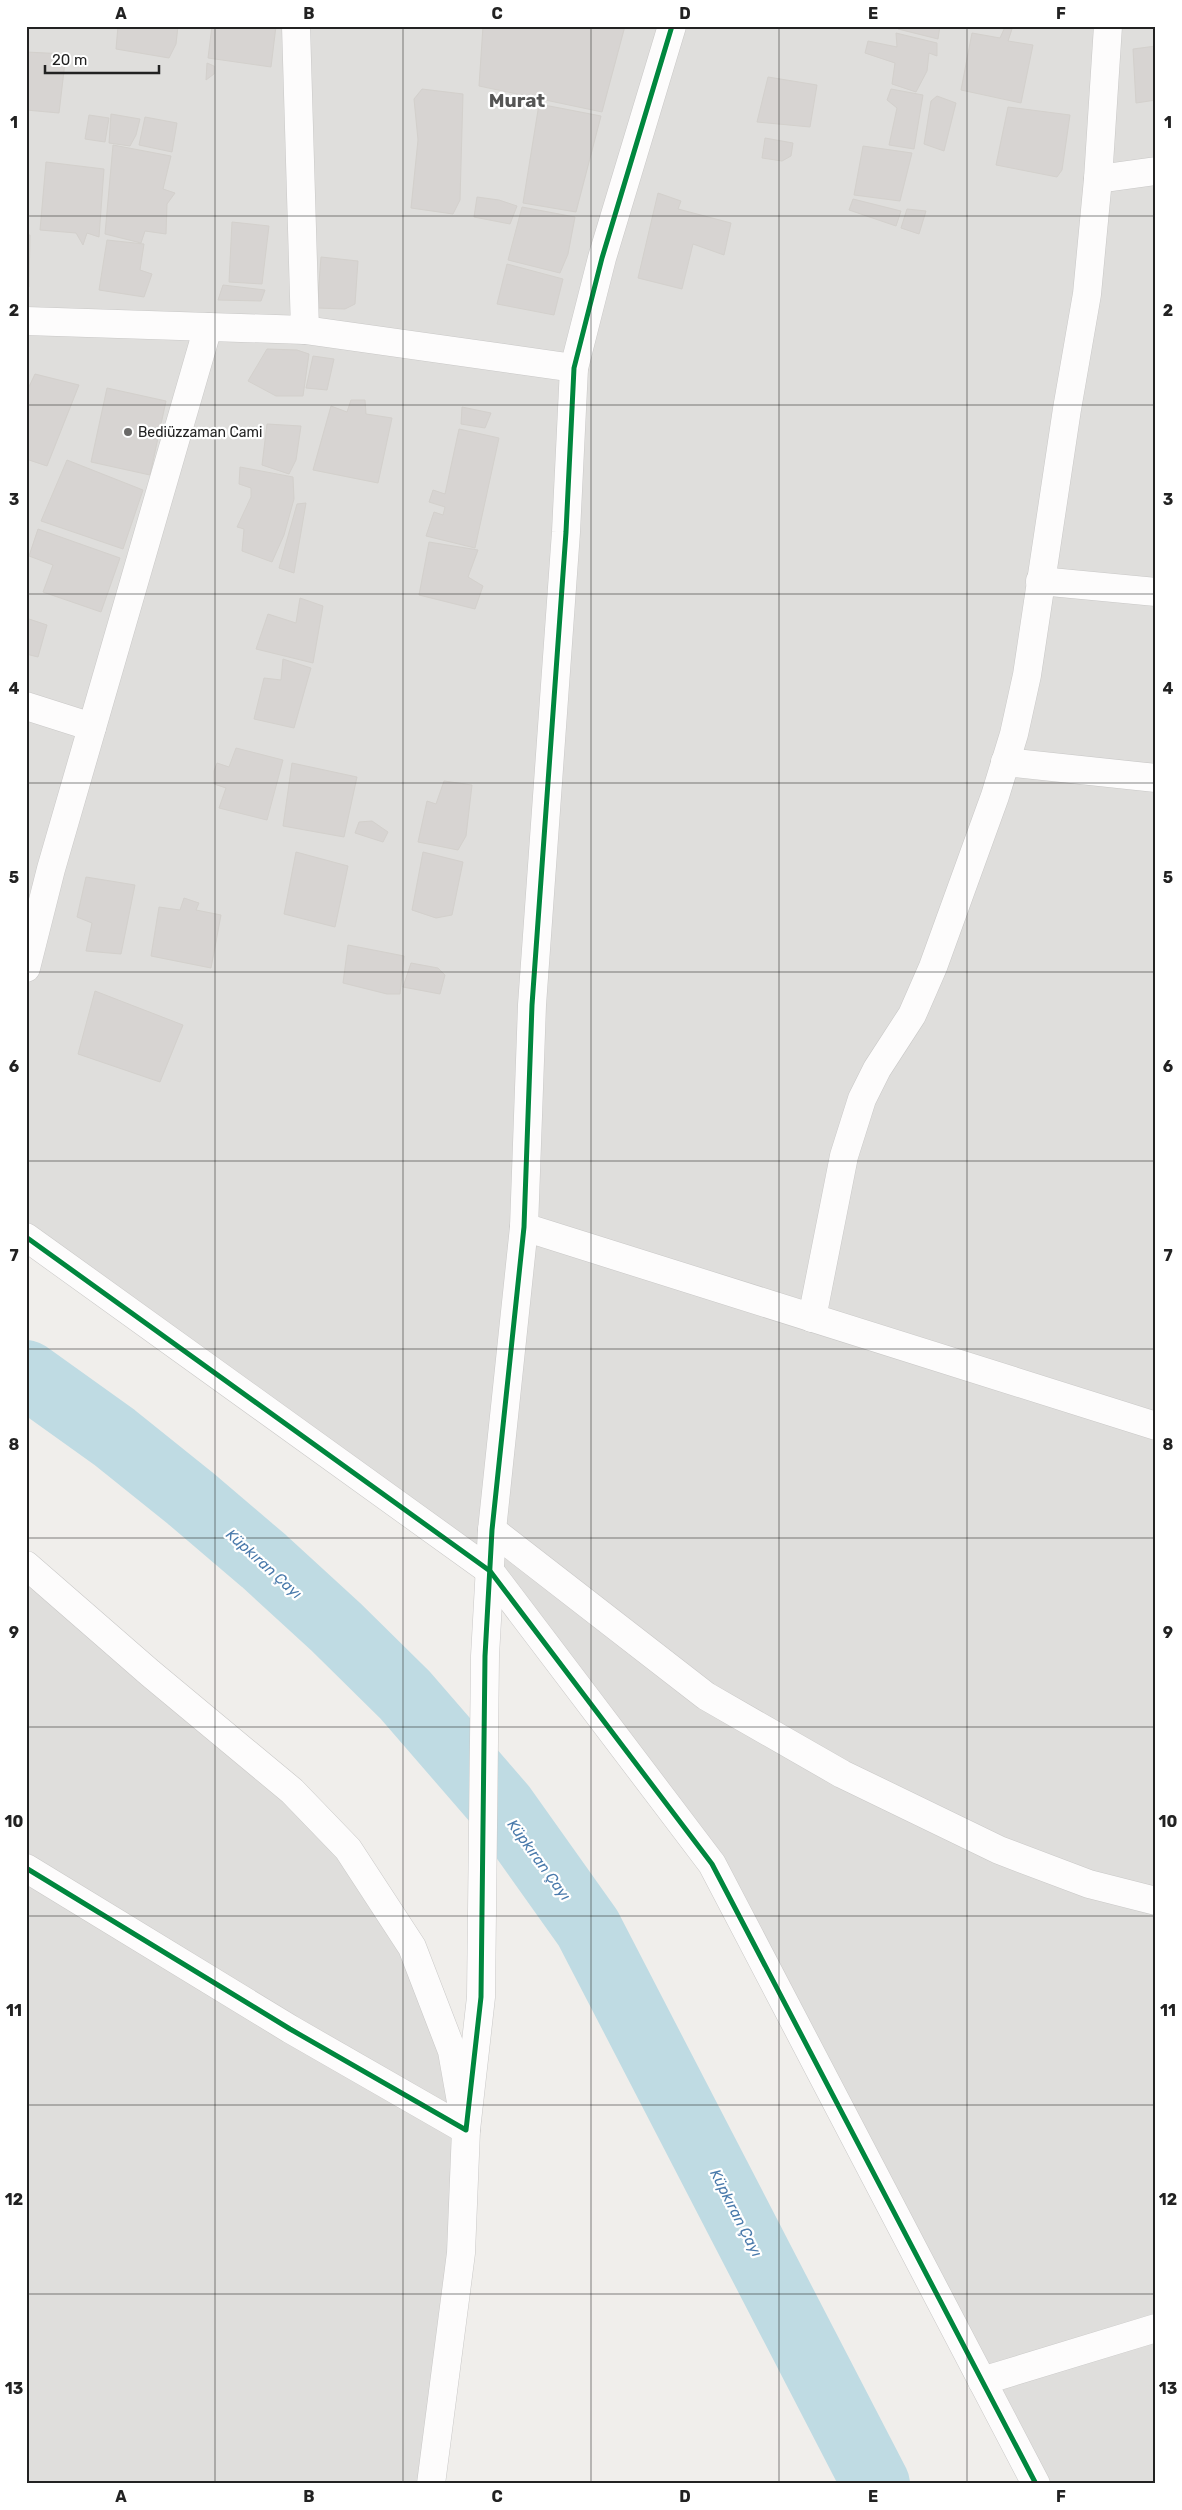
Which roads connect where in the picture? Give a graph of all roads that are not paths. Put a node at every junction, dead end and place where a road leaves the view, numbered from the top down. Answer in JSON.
{"nodes":[{"id":1,"x":296,"y":26,"type":"edge"},
{"id":2,"x":672,"y":26,"type":"edge"},
{"id":3,"x":1108,"y":26,"type":"edge"},
{"id":4,"x":1156,"y":171,"type":"edge"},
{"id":5,"x":1098,"y":179,"type":"junction"},
{"id":6,"x":26,"y":321,"type":"edge"},
{"id":7,"x":208,"y":327,"type":"junction"},
{"id":8,"x":305,"y":330,"type":"junction"},
{"id":9,"x":574,"y":368,"type":"junction"},
{"id":10,"x":1040,"y":581,"type":"junction"},
{"id":11,"x":1156,"y":592,"type":"edge"},
{"id":12,"x":26,"y":706,"type":"edge"},
{"id":13,"x":92,"y":727,"type":"junction"},
{"id":14,"x":1005,"y":762,"type":"junction"},
{"id":15,"x":1156,"y":778,"type":"edge"},
{"id":16,"x":26,"y":968,"type":"edge"},
{"id":17,"x":524,"y":1226,"type":"junction"},
{"id":18,"x":26,"y":1237,"type":"edge"},
{"id":19,"x":812,"y":1318,"type":"junction"},
{"id":20,"x":1156,"y":1426,"type":"edge"},
{"id":21,"x":492,"y":1530,"type":"junction"},
{"id":22,"x":26,"y":1565,"type":"edge"},
{"id":23,"x":490,"y":1571,"type":"junction"},
{"id":24,"x":26,"y":1868,"type":"edge"},
{"id":25,"x":1156,"y":1901,"type":"edge"},
{"id":26,"x":466,"y":2130,"type":"junction"},
{"id":27,"x":1156,"y":2328,"type":"edge"},
{"id":28,"x":982,"y":2381,"type":"junction"},
{"id":29,"x":432,"y":2484,"type":"edge"},
{"id":30,"x":1036,"y":2484,"type":"edge"}],
"edges":[{"from":1,"to":8,"type":"street"},
{"from":2,"to":9,"type":"street"},
{"from":3,"to":5,"type":"street"},
{"from":4,"to":5,"type":"street"},
{"from":5,"to":10,"type":"street"},
{"from":6,"to":7,"type":"street"},
{"from":7,"to":8,"type":"street"},
{"from":7,"to":13,"type":"street"},
{"from":8,"to":9,"type":"street"},
{"from":9,"to":17,"type":"street"},
{"from":10,"to":11,"type":"street"},
{"from":10,"to":14,"type":"street"},
{"from":12,"to":13,"type":"street"},
{"from":13,"to":16,"type":"street"},
{"from":14,"to":15,"type":"street"},
{"from":14,"to":19,"type":"street"},
{"from":17,"to":19,"type":"street"},
{"from":17,"to":21,"type":"street"},
{"from":18,"to":23,"type":"street"},
{"from":19,"to":20,"type":"street"},
{"from":21,"to":23,"type":"street"},
{"from":21,"to":25,"type":"street"},
{"from":22,"to":26,"type":"street"},
{"from":23,"to":26,"type":"street"},
{"from":23,"to":28,"type":"street"},
{"from":24,"to":26,"type":"street"},
{"from":26,"to":29,"type":"street"},
{"from":27,"to":28,"type":"street"},
{"from":28,"to":30,"type":"street"}]}
